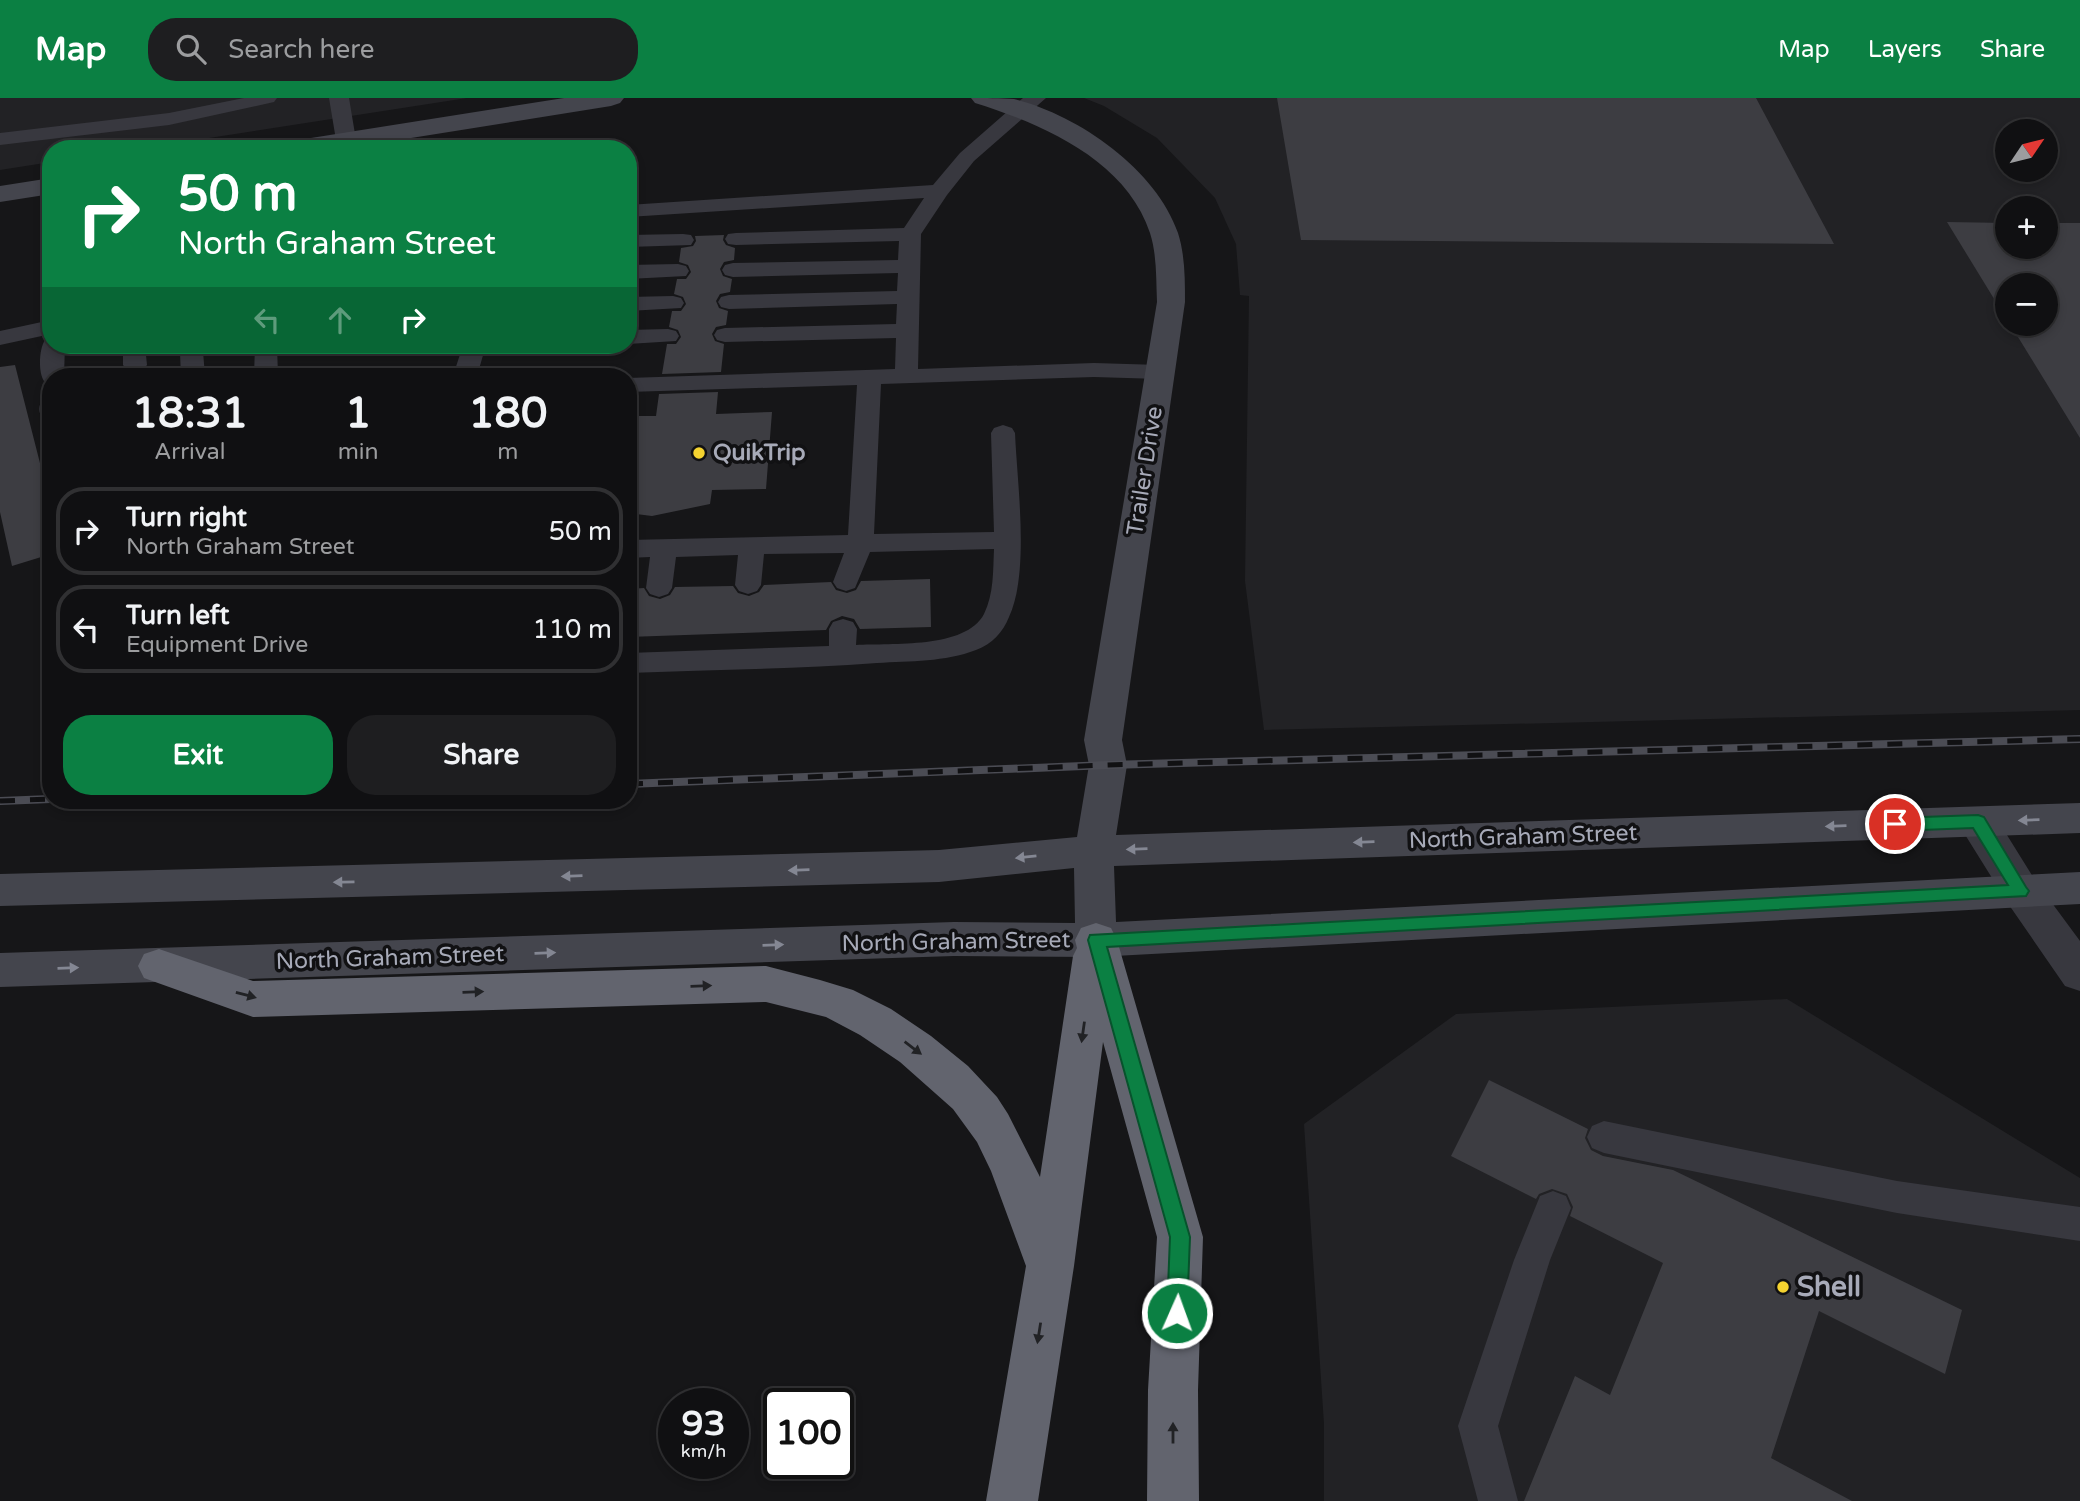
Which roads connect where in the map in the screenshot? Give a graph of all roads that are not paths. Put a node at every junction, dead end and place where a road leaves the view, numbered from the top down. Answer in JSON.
{"nodes":[{"id":1,"x":267,"y":98,"type":"edge"},
{"id":2,"x":339,"y":98,"type":"edge"},
{"id":3,"x":611,"y":98,"type":"edge"},
{"id":4,"x":984,"y":98,"type":"edge"},
{"id":5,"x":1028,"y":103,"type":"edge"},
{"id":6,"x":0,"y":139,"type":"edge"},
{"id":7,"x":346,"y":140,"type":"joint"},
{"id":8,"x":42,"y":187,"type":"edge"},
{"id":9,"x":939,"y":191,"type":"junction"},
{"id":10,"x":0,"y":194,"type":"edge"},
{"id":11,"x":637,"y":210,"type":"edge"},
{"id":12,"x":910,"y":234,"type":"junction"},
{"id":13,"x":736,"y":239,"type":"dead end"},
{"id":14,"x":682,"y":240,"type":"dead end"},
{"id":15,"x":637,"y":241,"type":"edge"},
{"id":16,"x":909,"y":267,"type":"junction"},
{"id":17,"x":733,"y":270,"type":"dead end"},
{"id":18,"x":678,"y":271,"type":"dead end"},
{"id":19,"x":637,"y":272,"type":"edge"},
{"id":20,"x":908,"y":297,"type":"junction"},
{"id":21,"x":729,"y":302,"type":"dead end"},
{"id":22,"x":673,"y":303,"type":"dead end"},
{"id":23,"x":637,"y":304,"type":"edge"},
{"id":24,"x":42,"y":329,"type":"edge"},
{"id":25,"x":907,"y":331,"type":"junction"},
{"id":26,"x":725,"y":335,"type":"dead end"},
{"id":27,"x":668,"y":336,"type":"dead end"},
{"id":28,"x":637,"y":337,"type":"edge"},
{"id":29,"x":0,"y":338,"type":"edge"},
{"id":30,"x":1160,"y":372,"type":"junction"},
{"id":31,"x":906,"y":377,"type":"junction"},
{"id":32,"x":869,"y":378,"type":"junction"},
{"id":33,"x":637,"y":385,"type":"edge"},
{"id":34,"x":1003,"y":433,"type":"dead end"},
{"id":35,"x":1007,"y":540,"type":"junction"},
{"id":36,"x":861,"y":542,"type":"junction"},
{"id":37,"x":752,"y":545,"type":"junction"},
{"id":38,"x":664,"y":548,"type":"junction"},
{"id":39,"x":637,"y":549,"type":"edge"},
{"id":40,"x":846,"y":582,"type":"dead end"},
{"id":41,"x":748,"y":585,"type":"dead end"},
{"id":42,"x":659,"y":588,"type":"dead end"},
{"id":43,"x":642,"y":654,"type":"edge"},
{"id":44,"x":2080,"y":818,"type":"edge"},
{"id":45,"x":1978,"y":822,"type":"junction"},
{"id":46,"x":1094,"y":851,"type":"junction"},
{"id":47,"x":2080,"y":888,"type":"edge"},
{"id":48,"x":0,"y":890,"type":"edge"},
{"id":49,"x":2021,"y":891,"type":"junction"},
{"id":50,"x":1096,"y":940,"type":"junction"},
{"id":51,"x":159,"y":966,"type":"junction"},
{"id":52,"x":0,"y":970,"type":"edge"},
{"id":53,"x":2080,"y":974,"type":"edge"},
{"id":54,"x":1604,"y":1136,"type":"dead end"},
{"id":55,"x":1553,"y":1208,"type":"dead end"},
{"id":56,"x":2080,"y":1224,"type":"edge"},
{"id":57,"x":1050,"y":1266,"type":"junction"},
{"id":58,"x":1012,"y":1501,"type":"edge"},
{"id":59,"x":1173,"y":1501,"type":"edge"},
{"id":60,"x":1498,"y":1501,"type":"edge"}],
"edges":[{"from":1,"to":6,"type":"lane"},
{"from":2,"to":7,"type":"lane"},
{"from":3,"to":7,"type":"main road"},
{"from":4,"to":5,"type":"main road","name":"Trailer Drive"},
{"from":5,"to":9,"type":"lane"},
{"from":5,"to":30,"type":"main road","name":"Trailer Drive"},
{"from":8,"to":10,"type":"main road"},
{"from":9,"to":11,"type":"lane"},
{"from":9,"to":12,"type":"lane"},
{"from":12,"to":13,"type":"lane"},
{"from":12,"to":16,"type":"lane"},
{"from":14,"to":15,"type":"lane"},
{"from":16,"to":17,"type":"lane"},
{"from":16,"to":20,"type":"lane"},
{"from":18,"to":19,"type":"lane"},
{"from":20,"to":21,"type":"lane"},
{"from":20,"to":25,"type":"lane"},
{"from":22,"to":23,"type":"lane"},
{"from":24,"to":29,"type":"lane"},
{"from":25,"to":26,"type":"lane"},
{"from":25,"to":31,"type":"lane"},
{"from":27,"to":28,"type":"lane"},
{"from":30,"to":31,"type":"lane"},
{"from":30,"to":46,"type":"main road","name":"Trailer Drive"},
{"from":31,"to":32,"type":"lane"},
{"from":32,"to":33,"type":"lane"},
{"from":32,"to":36,"type":"lane"},
{"from":34,"to":35,"type":"lane"},
{"from":35,"to":36,"type":"lane"},
{"from":35,"to":43,"type":"lane"},
{"from":36,"to":37,"type":"lane"},
{"from":36,"to":40,"type":"lane"},
{"from":37,"to":38,"type":"lane"},
{"from":37,"to":41,"type":"lane"},
{"from":38,"to":39,"type":"lane"},
{"from":38,"to":42,"type":"lane"},
{"from":44,"to":45,"type":"main road","name":"North Graham Street","one_way":true},
{"from":45,"to":46,"type":"main road","name":"North Graham Street","one_way":true},
{"from":45,"to":49,"type":"street"},
{"from":46,"to":48,"type":"main road","name":"North Graham Street","one_way":true},
{"from":46,"to":50,"type":"main road","name":"Trailer Drive"},
{"from":47,"to":49,"type":"main road","name":"North Graham Street"},
{"from":49,"to":50,"type":"main road","name":"North Graham Street"},
{"from":49,"to":53,"type":"street"},
{"from":51,"to":50,"type":"main road","name":"North Graham Street","one_way":true},
{"from":50,"to":57,"type":"highway","one_way":true},
{"from":59,"to":50,"type":"highway","one_way":true},
{"from":52,"to":51,"type":"main road","name":"North Graham Street","one_way":true},
{"from":51,"to":57,"type":"highway","one_way":true},
{"from":54,"to":56,"type":"lane"},
{"from":55,"to":60,"type":"lane"},
{"from":57,"to":58,"type":"highway","one_way":true}]}
